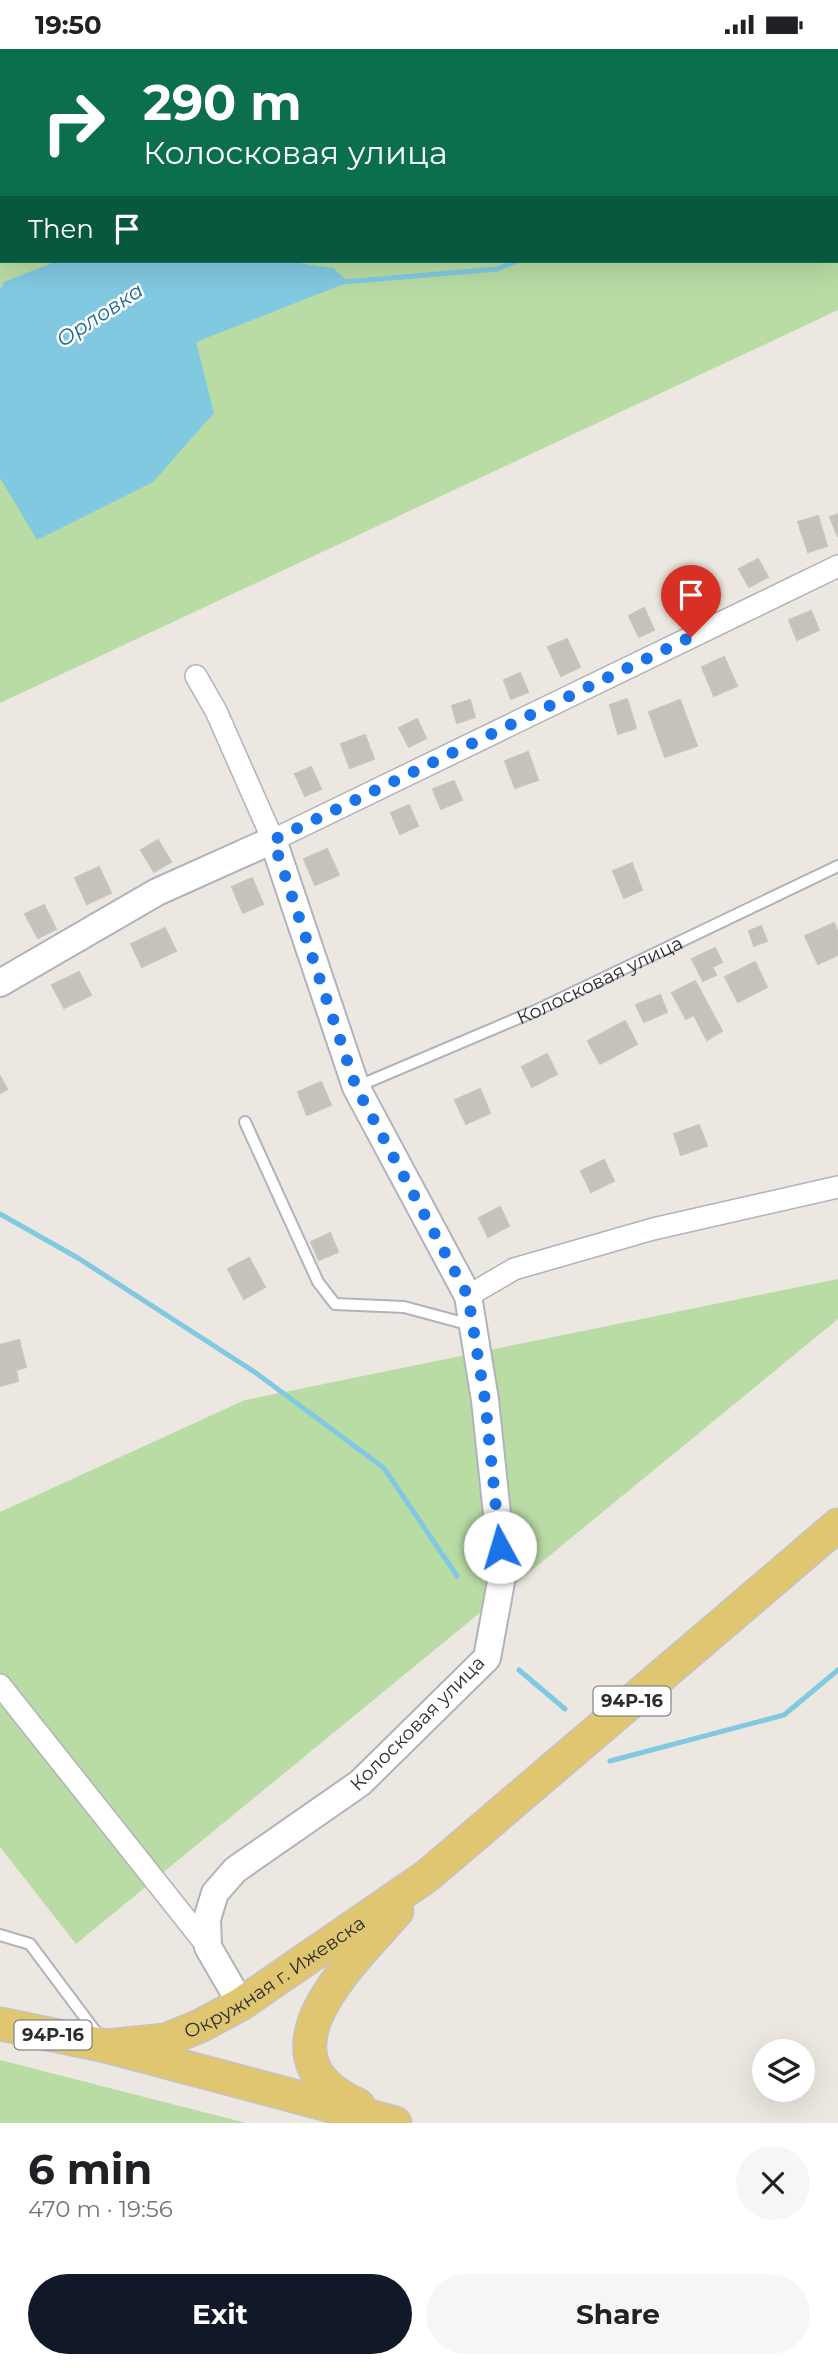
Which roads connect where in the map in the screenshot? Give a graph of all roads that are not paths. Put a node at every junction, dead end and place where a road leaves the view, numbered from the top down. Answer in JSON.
{"nodes":[{"id":1,"x":838,"y":566,"type":"edge"},
{"id":2,"x":196,"y":676,"type":"dead end"},
{"id":3,"x":273,"y":840,"type":"junction"},
{"id":4,"x":838,"y":866,"type":"edge"},
{"id":5,"x":0,"y":983,"type":"edge"},
{"id":6,"x":356,"y":1087,"type":"junction"},
{"id":7,"x":245,"y":1122,"type":"dead end"},
{"id":8,"x":838,"y":1187,"type":"edge"},
{"id":9,"x":468,"y":1296,"type":"junction"},
{"id":10,"x":473,"y":1326,"type":"junction"},
{"id":11,"x":838,"y":1525,"type":"edge"},
{"id":12,"x":0,"y":1685,"type":"edge"},
{"id":13,"x":426,"y":1876,"type":"junction"},
{"id":14,"x":0,"y":1934,"type":"edge"},
{"id":15,"x":208,"y":1947,"type":"junction"},
{"id":16,"x":241,"y":2004,"type":"junction"},
{"id":17,"x":0,"y":2024,"type":"edge"},
{"id":18,"x":106,"y":2046,"type":"junction"},
{"id":19,"x":395,"y":2123,"type":"edge"},
{"id":20,"x":401,"y":2123,"type":"edge"}],
"edges":[{"from":1,"to":3,"type":"street"},
{"from":2,"to":3,"type":"street"},
{"from":3,"to":5,"type":"street"},
{"from":3,"to":6,"type":"street","name":"Колосковая улица"},
{"from":4,"to":6,"type":"lane","name":"Колосковая улица"},
{"from":6,"to":9,"type":"street","name":"Колосковая улица"},
{"from":7,"to":10,"type":"lane"},
{"from":8,"to":9,"type":"street"},
{"from":9,"to":10,"type":"street","name":"Колосковая улица"},
{"from":10,"to":15,"type":"street","name":"Колосковая улица"},
{"from":11,"to":13,"type":"main road","name":"Окружная г. Ижевска","number":"94Р-16"},
{"from":12,"to":15,"type":"street"},
{"from":13,"to":16,"type":"main road","name":"Окружная г. Ижевска","number":"94Р-16"},
{"from":13,"to":20,"type":"main road","name":"Окружная г. Ижевска","number":"94Р-16"},
{"from":14,"to":18,"type":"lane"},
{"from":15,"to":16,"type":"street"},
{"from":16,"to":18,"type":"main road","name":"Окружная г. Ижевска","number":"94Р-16"},
{"from":17,"to":18,"type":"main road","number":"94Р-16"},
{"from":18,"to":19,"type":"main road","number":"94Р-16"}]}
